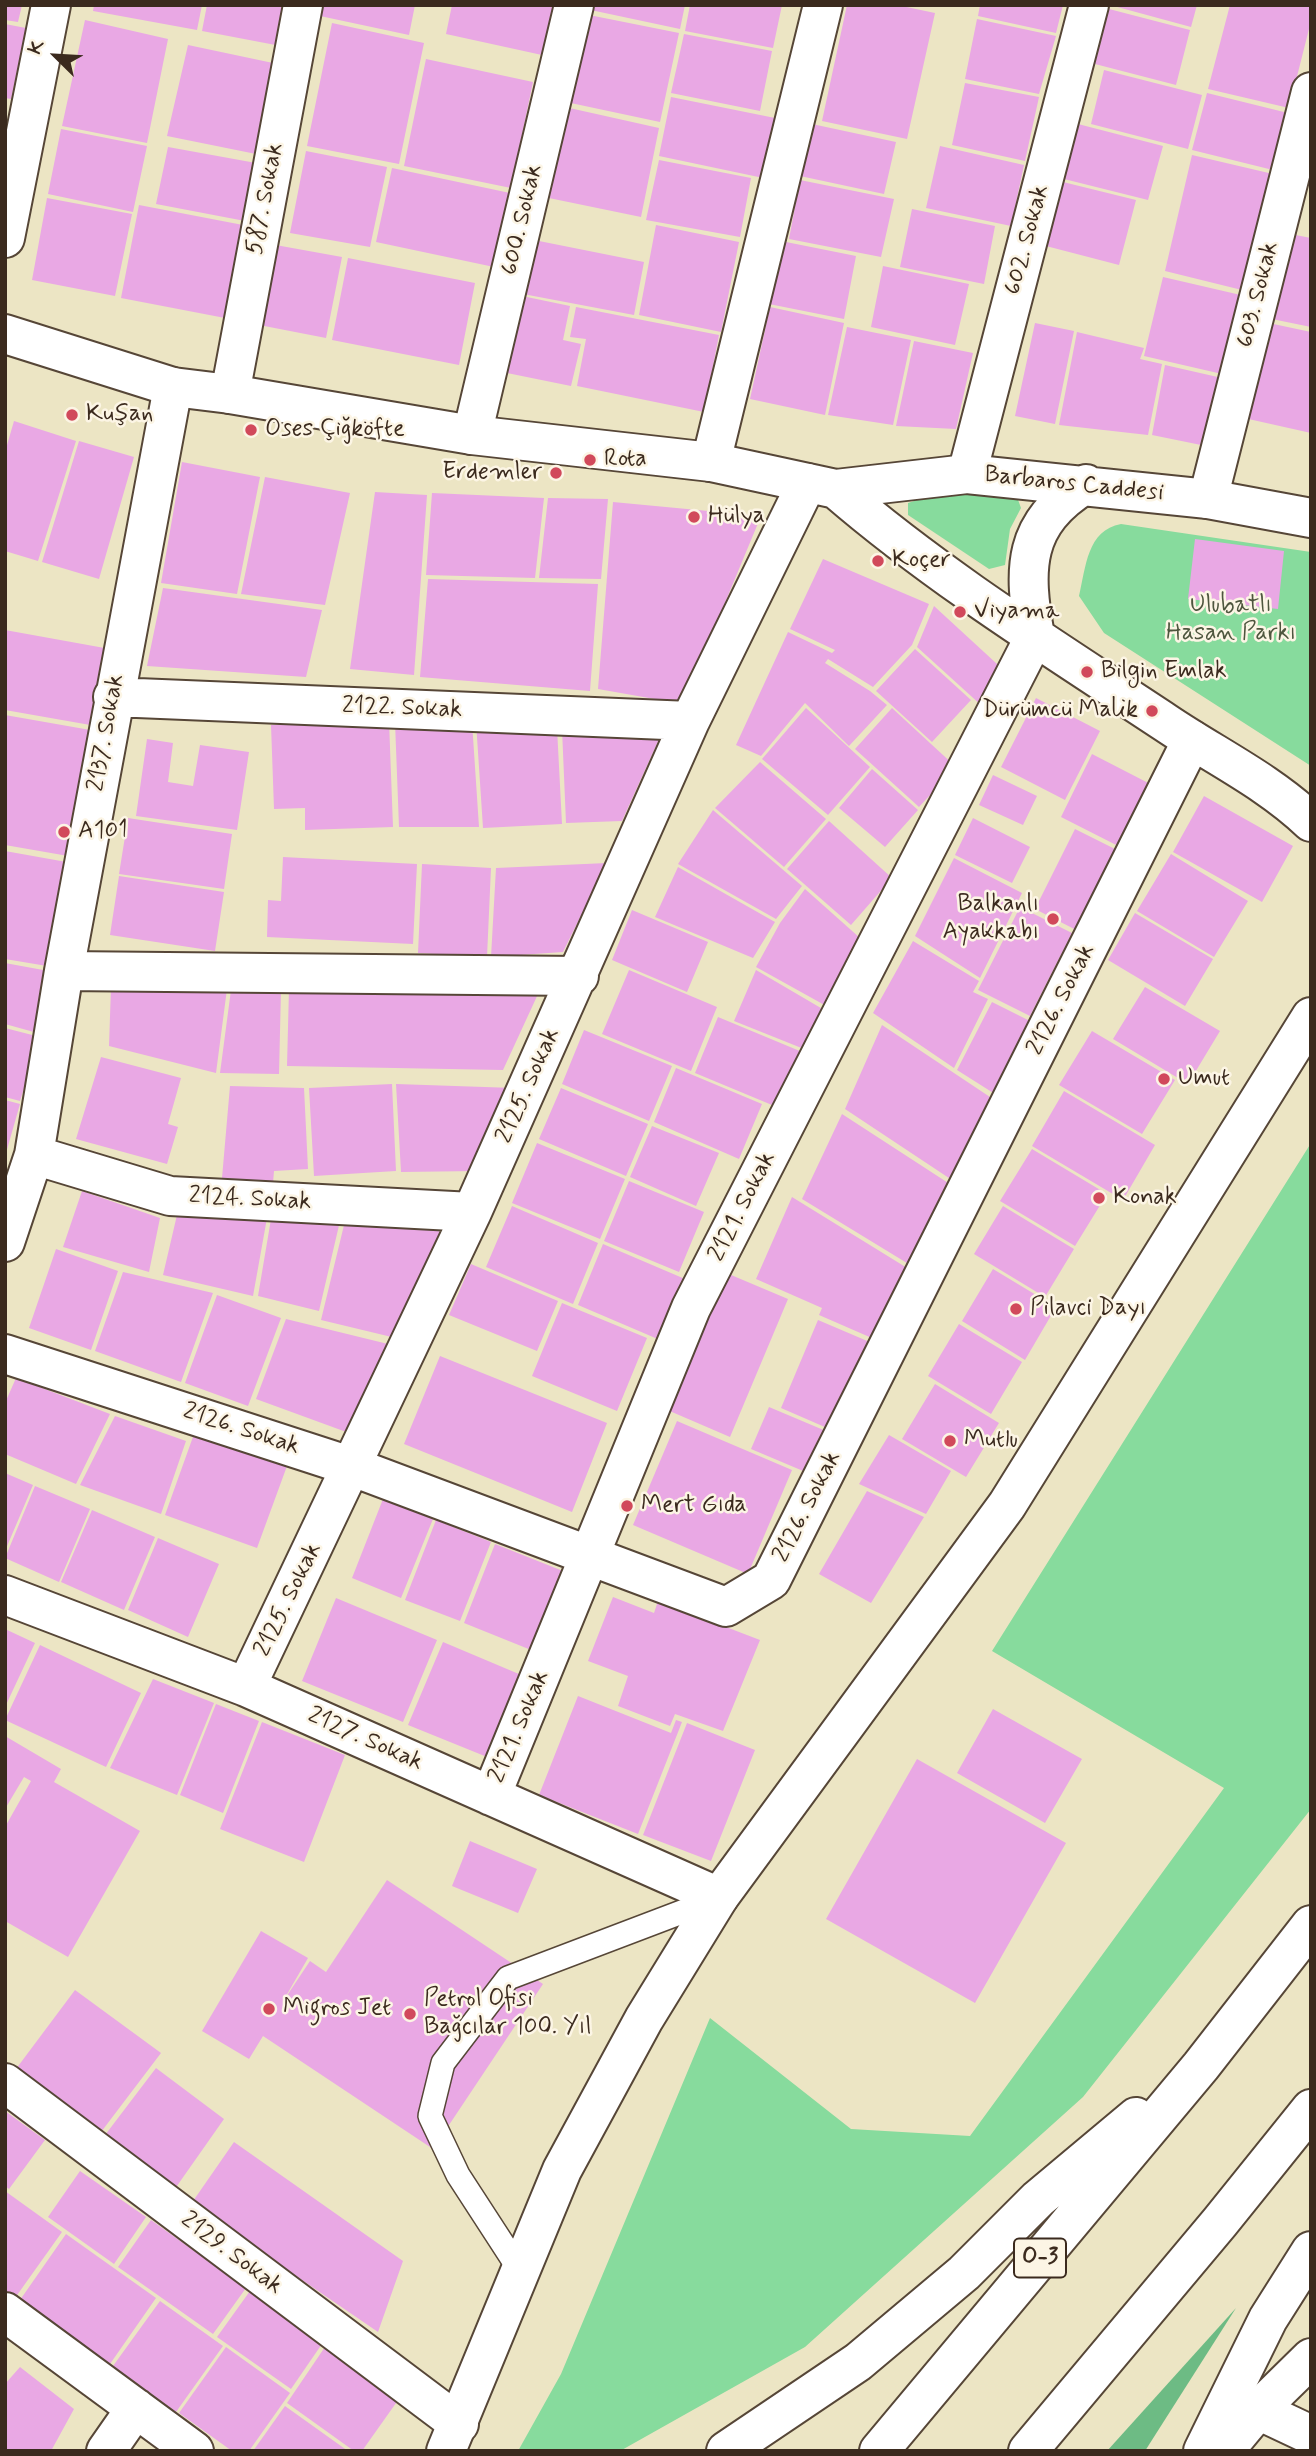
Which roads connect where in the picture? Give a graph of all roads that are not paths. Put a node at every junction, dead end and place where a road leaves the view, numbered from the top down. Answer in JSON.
{"nodes":[{"id":1,"x":51,"y":5,"type":"edge"},
{"id":2,"x":303,"y":5,"type":"edge"},
{"id":3,"x":574,"y":5,"type":"edge"},
{"id":4,"x":823,"y":5,"type":"edge"},
{"id":5,"x":1089,"y":5,"type":"edge"},
{"id":6,"x":1311,"y":92,"type":"edge"},
{"id":7,"x":5,"y":238,"type":"edge"},
{"id":8,"x":5,"y":334,"type":"edge"},
{"id":9,"x":173,"y":387,"type":"junction"},
{"id":10,"x":230,"y":394,"type":"junction"},
{"id":11,"x":472,"y":435,"type":"junction"},
{"id":12,"x":711,"y":463,"type":"junction"},
{"id":13,"x":967,"y":474,"type":"junction"},
{"id":14,"x":1086,"y":484,"type":"junction"},
{"id":15,"x":822,"y":486,"type":"junction"},
{"id":16,"x":1208,"y":499,"type":"junction"},
{"id":17,"x":1311,"y":518,"type":"edge"},
{"id":18,"x":1035,"y":636,"type":"junction"},
{"id":19,"x":113,"y":697,"type":"junction"},
{"id":20,"x":690,"y":721,"type":"junction"},
{"id":21,"x":1192,"y":740,"type":"junction"},
{"id":22,"x":1311,"y":822,"type":"edge"},
{"id":23,"x":64,"y":971,"type":"junction"},
{"id":24,"x":579,"y":976,"type":"junction"},
{"id":25,"x":1311,"y":1017,"type":"edge"},
{"id":26,"x":34,"y":1155,"type":"junction"},
{"id":27,"x":472,"y":1212,"type":"junction"},
{"id":28,"x":5,"y":1242,"type":"edge"},
{"id":29,"x":5,"y":1354,"type":"edge"},
{"id":30,"x":353,"y":1467,"type":"junction"},
{"id":31,"x":590,"y":1558,"type":"junction"},
{"id":32,"x":5,"y":1595,"type":"edge"},
{"id":33,"x":246,"y":1688,"type":"junction"},
{"id":34,"x":491,"y":1796,"type":"junction"},
{"id":35,"x":719,"y":1897,"type":"junction"},
{"id":36,"x":1311,"y":1925,"type":"edge"},
{"id":37,"x":1201,"y":2066,"type":"junction"},
{"id":38,"x":5,"y":2084,"type":"edge"},
{"id":39,"x":1311,"y":2109,"type":"edge"},
{"id":40,"x":1311,"y":2251,"type":"edge"},
{"id":41,"x":521,"y":2272,"type":"junction"},
{"id":42,"x":5,"y":2312,"type":"edge"},
{"id":43,"x":1311,"y":2358,"type":"edge"},
{"id":44,"x":136,"y":2408,"type":"junction"},
{"id":45,"x":1258,"y":2410,"type":"junction"},
{"id":46,"x":1311,"y":2435,"type":"edge"},
{"id":47,"x":452,"y":2437,"type":"edge"},
{"id":48,"x":106,"y":2451,"type":"edge"},
{"id":49,"x":194,"y":2451,"type":"edge"},
{"id":50,"x":726,"y":2451,"type":"edge"},
{"id":51,"x":879,"y":2451,"type":"edge"},
{"id":52,"x":1028,"y":2451,"type":"edge"},
{"id":53,"x":1202,"y":2451,"type":"edge"},
{"id":54,"x":1224,"y":2451,"type":"edge"}],
"edges":[{"from":1,"to":7,"type":"main road"},
{"from":2,"to":10,"type":"main road","name":"587. Sokak"},
{"from":3,"to":11,"type":"main road","name":"600. Sokak"},
{"from":4,"to":12,"type":"main road"},
{"from":5,"to":13,"type":"main road","name":"602. Sokak"},
{"from":6,"to":16,"type":"main road","name":"603. Sokak"},
{"from":8,"to":9,"type":"main road","name":"Barbaros Caddesi"},
{"from":9,"to":10,"type":"main road","name":"Barbaros Caddesi"},
{"from":9,"to":19,"type":"main road","name":"2137. Sokak"},
{"from":10,"to":11,"type":"main road","name":"Barbaros Caddesi"},
{"from":11,"to":12,"type":"main road","name":"Barbaros Caddesi"},
{"from":12,"to":15,"type":"main road","name":"Barbaros Caddesi"},
{"from":13,"to":14,"type":"main road","name":"Barbaros Caddesi"},
{"from":13,"to":15,"type":"main road","name":"Barbaros Caddesi"},
{"from":14,"to":16,"type":"main road","name":"Barbaros Caddesi"},
{"from":14,"to":18,"type":"main road"},
{"from":15,"to":18,"type":"main road","name":"Barbaros Caddesi"},
{"from":15,"to":20,"type":"main road","name":"2125. Sokak"},
{"from":16,"to":17,"type":"main road","name":"Barbaros Caddesi"},
{"from":18,"to":21,"type":"main road","name":"Barbaros Caddesi"},
{"from":18,"to":31,"type":"main road","name":"2121. Sokak"},
{"from":19,"to":20,"type":"main road","name":"2122. Sokak"},
{"from":19,"to":23,"type":"main road","name":"2137. Sokak"},
{"from":20,"to":24,"type":"main road","name":"2125. Sokak"},
{"from":21,"to":22,"type":"main road","name":"Barbaros Caddesi"},
{"from":21,"to":31,"type":"main road","name":"2126. Sokak"},
{"from":23,"to":24,"type":"main road"},
{"from":23,"to":26,"type":"main road","name":"2137. Sokak"},
{"from":24,"to":27,"type":"main road","name":"2125. Sokak"},
{"from":25,"to":35,"type":"main road"},
{"from":26,"to":27,"type":"main road","name":"2124. Sokak"},
{"from":26,"to":28,"type":"main road","name":"2137. Sokak"},
{"from":27,"to":30,"type":"main road","name":"2125. Sokak"},
{"from":29,"to":30,"type":"main road","name":"2126. Sokak"},
{"from":30,"to":31,"type":"main road","name":"2126. Sokak"},
{"from":30,"to":33,"type":"main road","name":"2125. Sokak"},
{"from":31,"to":34,"type":"main road","name":"2121. Sokak"},
{"from":32,"to":33,"type":"main road","name":"2127. Sokak"},
{"from":33,"to":34,"type":"main road","name":"2127. Sokak"},
{"from":34,"to":35,"type":"main road","name":"2127. Sokak"},
{"from":35,"to":41,"type":"main road"},
{"from":35,"to":41,"type":"lane"},
{"from":36,"to":37,"type":"main road","number":"O-3"},
{"from":37,"to":50,"type":"main road"},
{"from":37,"to":51,"type":"main road","number":"O-3"},
{"from":38,"to":47,"type":"main road","name":"2129. Sokak"},
{"from":39,"to":52,"type":"main road"},
{"from":40,"to":53,"type":"main road"},
{"from":41,"to":47,"type":"main road"},
{"from":42,"to":44,"type":"main road"},
{"from":43,"to":45,"type":"main road"},
{"from":44,"to":48,"type":"main road"},
{"from":44,"to":49,"type":"main road"},
{"from":45,"to":46,"type":"main road"},
{"from":45,"to":54,"type":"main road"}]}
